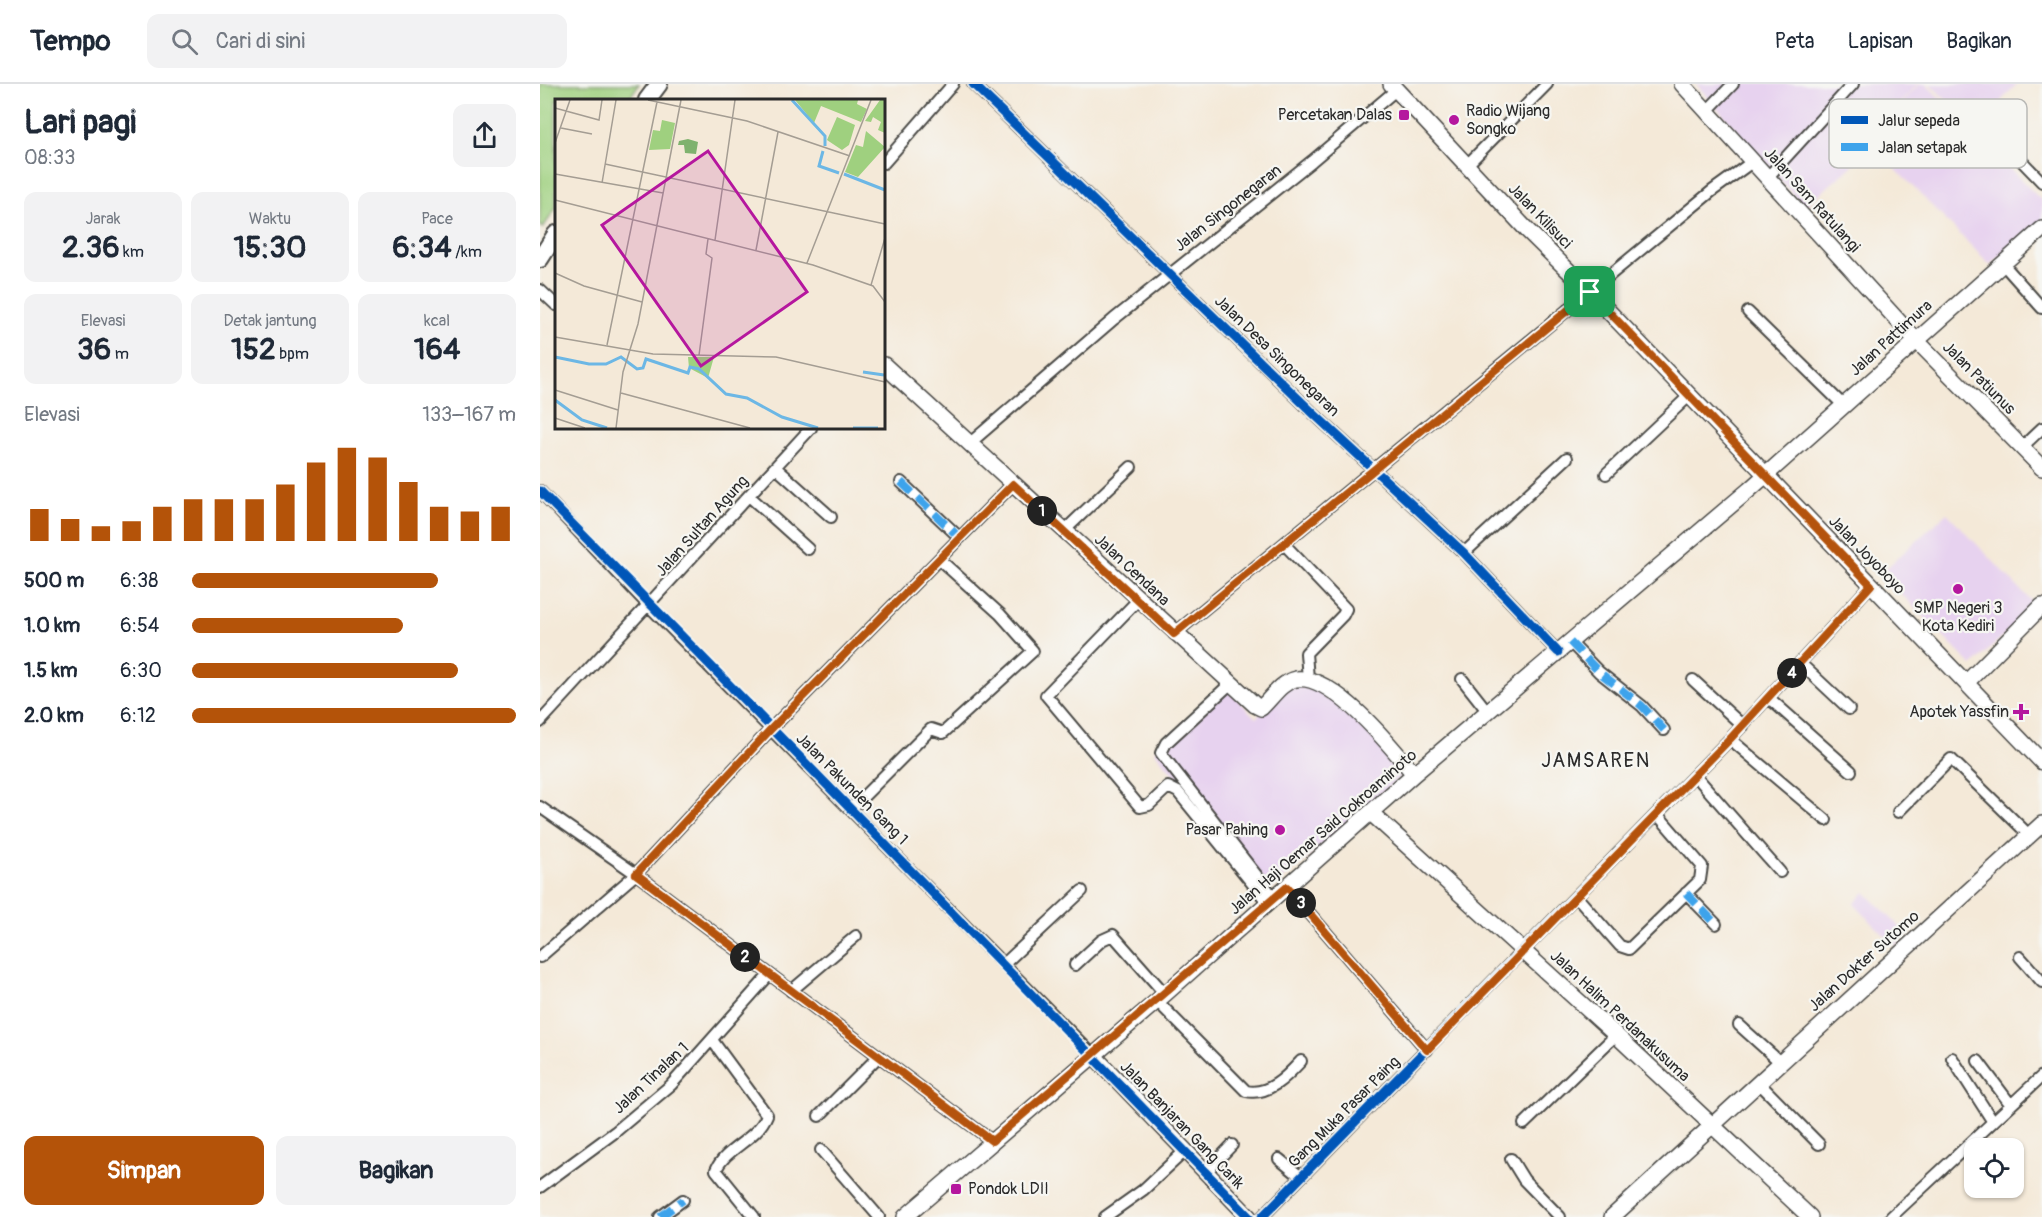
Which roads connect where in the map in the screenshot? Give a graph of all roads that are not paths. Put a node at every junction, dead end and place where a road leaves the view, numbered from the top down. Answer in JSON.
{"nodes":[{"id":1,"x":659,"y":84,"type":"edge"},
{"id":2,"x":952,"y":84,"type":"edge"},
{"id":3,"x":973,"y":84,"type":"edge"},
{"id":4,"x":1547,"y":84,"type":"edge"},
{"id":5,"x":1683,"y":84,"type":"edge"},
{"id":6,"x":1733,"y":84,"type":"edge"},
{"id":7,"x":1853,"y":84,"type":"edge"},
{"id":8,"x":1393,"y":87,"type":"edge"},
{"id":9,"x":648,"y":99,"type":"edge"},
{"id":10,"x":1839,"y":99,"type":"edge"},
{"id":11,"x":1829,"y":110,"type":"edge"},
{"id":12,"x":1707,"y":111,"type":"junction"},
{"id":13,"x":885,"y":162,"type":"edge"},
{"id":14,"x":1752,"y":162,"type":"junction"},
{"id":15,"x":1467,"y":165,"type":"junction"},
{"id":16,"x":2027,"y":166,"type":"edge"},
{"id":17,"x":1767,"y":178,"type":"junction"},
{"id":18,"x":2042,"y":182,"type":"edge"},
{"id":19,"x":2042,"y":229,"type":"edge"},
{"id":20,"x":555,"y":236,"type":"edge"},
{"id":21,"x":540,"y":259,"type":"edge"},
{"id":22,"x":2002,"y":263,"type":"junction"},
{"id":23,"x":1171,"y":273,"type":"junction"},
{"id":24,"x":540,"y":290,"type":"edge"},
{"id":25,"x":1590,"y":292,"type":"junction"},
{"id":26,"x":555,"y":304,"type":"edge"},
{"id":27,"x":2042,"y":308,"type":"edge"},
{"id":28,"x":1748,"y":312,"type":"dead end"},
{"id":29,"x":1916,"y":340,"type":"junction"},
{"id":30,"x":885,"y":366,"type":"edge"},
{"id":31,"x":1689,"y":396,"type":"junction"},
{"id":32,"x":1843,"y":405,"type":"junction"},
{"id":33,"x":2042,"y":428,"type":"edge"},
{"id":34,"x":810,"y":429,"type":"edge"},
{"id":35,"x":969,"y":444,"type":"junction"},
{"id":36,"x":2022,"y":447,"type":"junction"},
{"id":37,"x":1567,"y":458,"type":"dead end"},
{"id":38,"x":775,"y":467,"type":"junction"},
{"id":39,"x":1131,"y":467,"type":"dead end"},
{"id":40,"x":2042,"y":468,"type":"edge"},
{"id":41,"x":1373,"y":470,"type":"junction"},
{"id":42,"x":1606,"y":474,"type":"dead end"},
{"id":43,"x":1766,"y":475,"type":"junction"},
{"id":44,"x":901,"y":482,"type":"dead end"},
{"id":45,"x":1013,"y":484,"type":"junction"},
{"id":46,"x":540,"y":491,"type":"edge"},
{"id":47,"x":749,"y":496,"type":"junction"},
{"id":48,"x":831,"y":517,"type":"dead end"},
{"id":49,"x":1064,"y":531,"type":"junction"},
{"id":50,"x":960,"y":538,"type":"junction"},
{"id":51,"x":1284,"y":544,"type":"junction"},
{"id":52,"x":808,"y":549,"type":"dead end"},
{"id":53,"x":1464,"y":553,"type":"junction"},
{"id":54,"x":940,"y":560,"type":"junction"},
{"id":55,"x":1871,"y":585,"type":"junction"},
{"id":56,"x":1138,"y":600,"type":"junction"},
{"id":57,"x":649,"y":606,"type":"junction"},
{"id":58,"x":2042,"y":606,"type":"edge"},
{"id":59,"x":1174,"y":634,"type":"junction"},
{"id":60,"x":1570,"y":642,"type":"junction"},
{"id":61,"x":1558,"y":652,"type":"junction"},
{"id":62,"x":1800,"y":663,"type":"junction"},
{"id":63,"x":1308,"y":679,"type":"junction"},
{"id":64,"x":1462,"y":679,"type":"dead end"},
{"id":65,"x":1693,"y":680,"type":"dead end"},
{"id":66,"x":1966,"y":683,"type":"junction"},
{"id":67,"x":1230,"y":684,"type":"junction"},
{"id":68,"x":1769,"y":698,"type":"junction"},
{"id":69,"x":1849,"y":709,"type":"dead end"},
{"id":70,"x":1488,"y":712,"type":"junction"},
{"id":71,"x":540,"y":722,"type":"edge"},
{"id":72,"x":1743,"y":726,"type":"junction"},
{"id":73,"x":770,"y":730,"type":"junction"},
{"id":74,"x":1664,"y":730,"type":"dead end"},
{"id":75,"x":1730,"y":739,"type":"junction"},
{"id":76,"x":2042,"y":762,"type":"edge"},
{"id":77,"x":1851,"y":771,"type":"dead end"},
{"id":78,"x":1414,"y":774,"type":"junction"},
{"id":79,"x":1695,"y":775,"type":"junction"},
{"id":80,"x":540,"y":807,"type":"edge"},
{"id":81,"x":851,"y":809,"type":"junction"},
{"id":82,"x":1898,"y":812,"type":"dead end"},
{"id":83,"x":1371,"y":813,"type":"junction"},
{"id":84,"x":1657,"y":814,"type":"junction"},
{"id":85,"x":1826,"y":820,"type":"dead end"},
{"id":86,"x":2042,"y":824,"type":"edge"},
{"id":87,"x":2030,"y":835,"type":"junction"},
{"id":88,"x":1780,"y":872,"type":"dead end"},
{"id":89,"x":636,"y":874,"type":"junction"},
{"id":90,"x":1287,"y":887,"type":"junction"},
{"id":91,"x":1082,"y":891,"type":"dead end"},
{"id":92,"x":1686,"y":893,"type":"junction"},
{"id":93,"x":1577,"y":897,"type":"junction"},
{"id":94,"x":1272,"y":901,"type":"junction"},
{"id":95,"x":1716,"y":924,"type":"dead end"},
{"id":96,"x":856,"y":936,"type":"dead end"},
{"id":97,"x":1524,"y":952,"type":"junction"},
{"id":98,"x":540,"y":957,"type":"edge"},
{"id":99,"x":2020,"y":957,"type":"dead end"},
{"id":100,"x":1004,"y":964,"type":"junction"},
{"id":101,"x":1075,"y":965,"type":"dead end"},
{"id":102,"x":769,"y":975,"type":"junction"},
{"id":103,"x":2042,"y":982,"type":"edge"},
{"id":104,"x":791,"y":991,"type":"junction"},
{"id":105,"x":1161,"y":998,"type":"junction"},
{"id":106,"x":1739,"y":1025,"type":"dead end"},
{"id":107,"x":1616,"y":1035,"type":"junction"},
{"id":108,"x":712,"y":1040,"type":"junction"},
{"id":109,"x":1427,"y":1050,"type":"junction"},
{"id":110,"x":1093,"y":1055,"type":"junction"},
{"id":111,"x":878,"y":1057,"type":"junction"},
{"id":112,"x":1952,"y":1058,"type":"dead end"},
{"id":113,"x":1301,"y":1061,"type":"dead end"},
{"id":114,"x":1978,"y":1061,"type":"dead end"},
{"id":115,"x":1780,"y":1062,"type":"junction"},
{"id":116,"x":2042,"y":1076,"type":"edge"},
{"id":117,"x":1758,"y":1082,"type":"junction"},
{"id":118,"x":2010,"y":1105,"type":"junction"},
{"id":119,"x":819,"y":1116,"type":"dead end"},
{"id":120,"x":1993,"y":1122,"type":"junction"},
{"id":121,"x":1524,"y":1124,"type":"dead end"},
{"id":122,"x":1711,"y":1125,"type":"junction"},
{"id":123,"x":992,"y":1141,"type":"junction"},
{"id":124,"x":1819,"y":1144,"type":"dead end"},
{"id":125,"x":1232,"y":1145,"type":"dead end"},
{"id":126,"x":821,"y":1150,"type":"dead end"},
{"id":127,"x":1186,"y":1150,"type":"junction"},
{"id":128,"x":1279,"y":1159,"type":"dead end"},
{"id":129,"x":1511,"y":1159,"type":"dead end"},
{"id":130,"x":1207,"y":1171,"type":"junction"},
{"id":131,"x":1301,"y":1177,"type":"junction"},
{"id":132,"x":540,"y":1187,"type":"edge"},
{"id":133,"x":683,"y":1200,"type":"dead end"},
{"id":134,"x":660,"y":1217,"type":"edge"},
{"id":135,"x":754,"y":1217,"type":"edge"},
{"id":136,"x":879,"y":1217,"type":"edge"},
{"id":137,"x":905,"y":1217,"type":"edge"},
{"id":138,"x":1106,"y":1217,"type":"edge"},
{"id":139,"x":1249,"y":1217,"type":"edge"},
{"id":140,"x":1262,"y":1217,"type":"edge"},
{"id":141,"x":1560,"y":1217,"type":"edge"},
{"id":142,"x":1612,"y":1217,"type":"edge"},
{"id":143,"x":1810,"y":1217,"type":"edge"},
{"id":144,"x":1891,"y":1217,"type":"edge"}],
"edges":[{"from":1,"to":9,"type":"main road"},
{"from":2,"to":13,"type":"street"},
{"from":3,"to":23,"type":"street","name":"Jalan Desa Singonegaran"},
{"from":4,"to":15,"type":"street"},
{"from":5,"to":12,"type":"street","name":"Jalan Sam Ratulangi"},
{"from":6,"to":12,"type":"street"},
{"from":7,"to":10,"type":"street"},
{"from":8,"to":15,"type":"street","name":"Jalan Kilisuci"},
{"from":8,"to":23,"type":"street","name":"Jalan Singonegaran"},
{"from":11,"to":17,"type":"street"},
{"from":12,"to":14,"type":"street","name":"Jalan Sam Ratulangi"},
{"from":14,"to":17,"type":"street","name":"Jalan Sam Ratulangi"},
{"from":14,"to":25,"type":"street"},
{"from":15,"to":25,"type":"street","name":"Jalan Kilisuci"},
{"from":16,"to":18,"type":"street"},
{"from":17,"to":29,"type":"street","name":"Jalan Sam Ratulangi"},
{"from":19,"to":22,"type":"street","name":"Jalan Pattimura"},
{"from":20,"to":21,"type":"main road"},
{"from":22,"to":27,"type":"street"},
{"from":22,"to":29,"type":"street","name":"Jalan Pattimura"},
{"from":23,"to":35,"type":"street","name":"Jalan Singonegaran"},
{"from":23,"to":41,"type":"street","name":"Jalan Desa Singonegaran"},
{"from":24,"to":26,"type":"street"},
{"from":25,"to":31,"type":"street","name":"Jalan Kilisuci"},
{"from":25,"to":41,"type":"street"},
{"from":28,"to":32,"type":"street"},
{"from":29,"to":32,"type":"street","name":"Jalan Pattimura"},
{"from":29,"to":36,"type":"street","name":"Jalan Patiunus"},
{"from":30,"to":35,"type":"street","name":"Jalan Cendana"},
{"from":31,"to":42,"type":"street"},
{"from":31,"to":43,"type":"street","name":"Jalan Kilisuci"},
{"from":32,"to":43,"type":"street","name":"Jalan Pattimura"},
{"from":33,"to":36,"type":"street"},
{"from":34,"to":38,"type":"street","name":"Jalan Sultan Agung"},
{"from":35,"to":45,"type":"street","name":"Jalan Cendana"},
{"from":36,"to":40,"type":"street","name":"Jalan Patiunus"},
{"from":37,"to":53,"type":"street"},
{"from":38,"to":47,"type":"street","name":"Jalan Sultan Agung"},
{"from":38,"to":48,"type":"street"},
{"from":39,"to":49,"type":"street"},
{"from":41,"to":51,"type":"street"},
{"from":41,"to":53,"type":"street","name":"Jalan Desa Singonegaran"},
{"from":43,"to":55,"type":"street","name":"Jalan Joyoboyo"},
{"from":43,"to":60,"type":"street","name":"Jalan Haji Oemar Said Cokroaminoto"},
{"from":44,"to":50,"type":"street"},
{"from":45,"to":49,"type":"street","name":"Jalan Cendana"},
{"from":45,"to":50,"type":"street"},
{"from":46,"to":57,"type":"street","name":"Jalan Pakunden Gang 1"},
{"from":47,"to":52,"type":"street"},
{"from":47,"to":57,"type":"street","name":"Jalan Sultan Agung"},
{"from":49,"to":56,"type":"street","name":"Jalan Cendana"},
{"from":50,"to":54,"type":"street"},
{"from":51,"to":59,"type":"street"},
{"from":51,"to":63,"type":"street"},
{"from":53,"to":61,"type":"street","name":"Jalan Desa Singonegaran"},
{"from":54,"to":73,"type":"street"},
{"from":54,"to":81,"type":"street"},
{"from":55,"to":62,"type":"street","name":"Gang Muka Pasar Paing"},
{"from":55,"to":66,"type":"street","name":"Jalan Joyoboyo"},
{"from":56,"to":59,"type":"street","name":"Jalan Cendana"},
{"from":56,"to":94,"type":"street"},
{"from":57,"to":71,"type":"street","name":"Jalan Sultan Agung"},
{"from":57,"to":73,"type":"street","name":"Jalan Pakunden Gang 1"},
{"from":58,"to":66,"type":"street"},
{"from":59,"to":67,"type":"street","name":"Jalan Cendana"},
{"from":60,"to":61,"type":"street","name":"Jalan Haji Oemar Said Cokroaminoto"},
{"from":60,"to":74,"type":"street"},
{"from":61,"to":70,"type":"street","name":"Jalan Haji Oemar Said Cokroaminoto"},
{"from":62,"to":68,"type":"street","name":"Gang Muka Pasar Paing"},
{"from":62,"to":69,"type":"street"},
{"from":63,"to":67,"type":"street","name":"Jalan Cendana"},
{"from":63,"to":78,"type":"street"},
{"from":64,"to":70,"type":"street"},
{"from":65,"to":72,"type":"street"},
{"from":66,"to":76,"type":"street","name":"Jalan Joyoboyo"},
{"from":67,"to":94,"type":"street"},
{"from":68,"to":72,"type":"street","name":"Gang Muka Pasar Paing"},
{"from":68,"to":77,"type":"street"},
{"from":70,"to":78,"type":"street","name":"Jalan Haji Oemar Said Cokroaminoto"},
{"from":72,"to":75,"type":"street","name":"Gang Muka Pasar Paing"},
{"from":73,"to":81,"type":"street","name":"Jalan Pakunden Gang 1"},
{"from":73,"to":89,"type":"street"},
{"from":75,"to":79,"type":"street","name":"Gang Muka Pasar Paing"},
{"from":75,"to":85,"type":"street"},
{"from":78,"to":83,"type":"street","name":"Jalan Haji Oemar Said Cokroaminoto"},
{"from":79,"to":84,"type":"street","name":"Gang Muka Pasar Paing"},
{"from":79,"to":88,"type":"street"},
{"from":80,"to":89,"type":"street"},
{"from":81,"to":100,"type":"street","name":"Jalan Pakunden Gang 1"},
{"from":82,"to":87,"type":"street"},
{"from":83,"to":90,"type":"street","name":"Jalan Haji Oemar Said Cokroaminoto"},
{"from":83,"to":97,"type":"street","name":"Jalan Halim Perdanakusuma"},
{"from":84,"to":92,"type":"street"},
{"from":84,"to":93,"type":"street","name":"Gang Muka Pasar Paing"},
{"from":86,"to":87,"type":"street","name":"Jalan Dokter Sutomo"},
{"from":87,"to":115,"type":"street","name":"Jalan Dokter Sutomo"},
{"from":89,"to":98,"type":"street"},
{"from":89,"to":102,"type":"street"},
{"from":90,"to":94,"type":"street","name":"Jalan Haji Oemar Said Cokroaminoto"},
{"from":90,"to":109,"type":"street"},
{"from":91,"to":100,"type":"street"},
{"from":92,"to":93,"type":"street"},
{"from":92,"to":95,"type":"street"},
{"from":93,"to":97,"type":"street","name":"Gang Muka Pasar Paing"},
{"from":94,"to":105,"type":"street","name":"Jalan Haji Oemar Said Cokroaminoto"},
{"from":96,"to":104,"type":"street"},
{"from":97,"to":107,"type":"street","name":"Jalan Halim Perdanakusuma"},
{"from":97,"to":109,"type":"street","name":"Gang Muka Pasar Paing"},
{"from":99,"to":103,"type":"street"},
{"from":100,"to":110,"type":"street","name":"Jalan Pakunden Gang 1"},
{"from":101,"to":105,"type":"street"},
{"from":102,"to":104,"type":"street"},
{"from":102,"to":108,"type":"street","name":"Jalan Tinalan 1"},
{"from":104,"to":111,"type":"street"},
{"from":105,"to":110,"type":"street","name":"Jalan Haji Oemar Said Cokroaminoto"},
{"from":105,"to":113,"type":"street"},
{"from":106,"to":115,"type":"street"},
{"from":107,"to":121,"type":"street"},
{"from":107,"to":122,"type":"street","name":"Jalan Halim Perdanakusuma"},
{"from":108,"to":132,"type":"street","name":"Jalan Tinalan 1"},
{"from":108,"to":135,"type":"street"},
{"from":109,"to":131,"type":"street","name":"Gang Muka Pasar Paing"},
{"from":110,"to":123,"type":"street","name":"Jalan Haji Oemar Said Cokroaminoto"},
{"from":110,"to":127,"type":"street","name":"Jalan Banjaran Gang Carik"},
{"from":111,"to":119,"type":"street"},
{"from":111,"to":123,"type":"street"},
{"from":112,"to":120,"type":"street"},
{"from":114,"to":118,"type":"street"},
{"from":115,"to":117,"type":"street","name":"Jalan Dokter Sutomo"},
{"from":116,"to":118,"type":"street"},
{"from":117,"to":122,"type":"street","name":"Jalan Dokter Sutomo"},
{"from":117,"to":124,"type":"street"},
{"from":118,"to":120,"type":"street"},
{"from":120,"to":144,"type":"street"},
{"from":122,"to":142,"type":"street","name":"Jalan Dokter Sutomo"},
{"from":122,"to":143,"type":"street","name":"Jalan Halim Perdanakusuma"},
{"from":123,"to":137,"type":"street","name":"Jalan Haji Oemar Said Cokroaminoto"},
{"from":125,"to":130,"type":"street"},
{"from":126,"to":136,"type":"street"},
{"from":127,"to":130,"type":"street","name":"Jalan Banjaran Gang Carik"},
{"from":127,"to":138,"type":"street"},
{"from":128,"to":131,"type":"street"},
{"from":129,"to":141,"type":"street"},
{"from":130,"to":139,"type":"street","name":"Jalan Banjaran Gang Carik"},
{"from":131,"to":140,"type":"street","name":"Gang Muka Pasar Paing"},
{"from":133,"to":134,"type":"street"}]}
